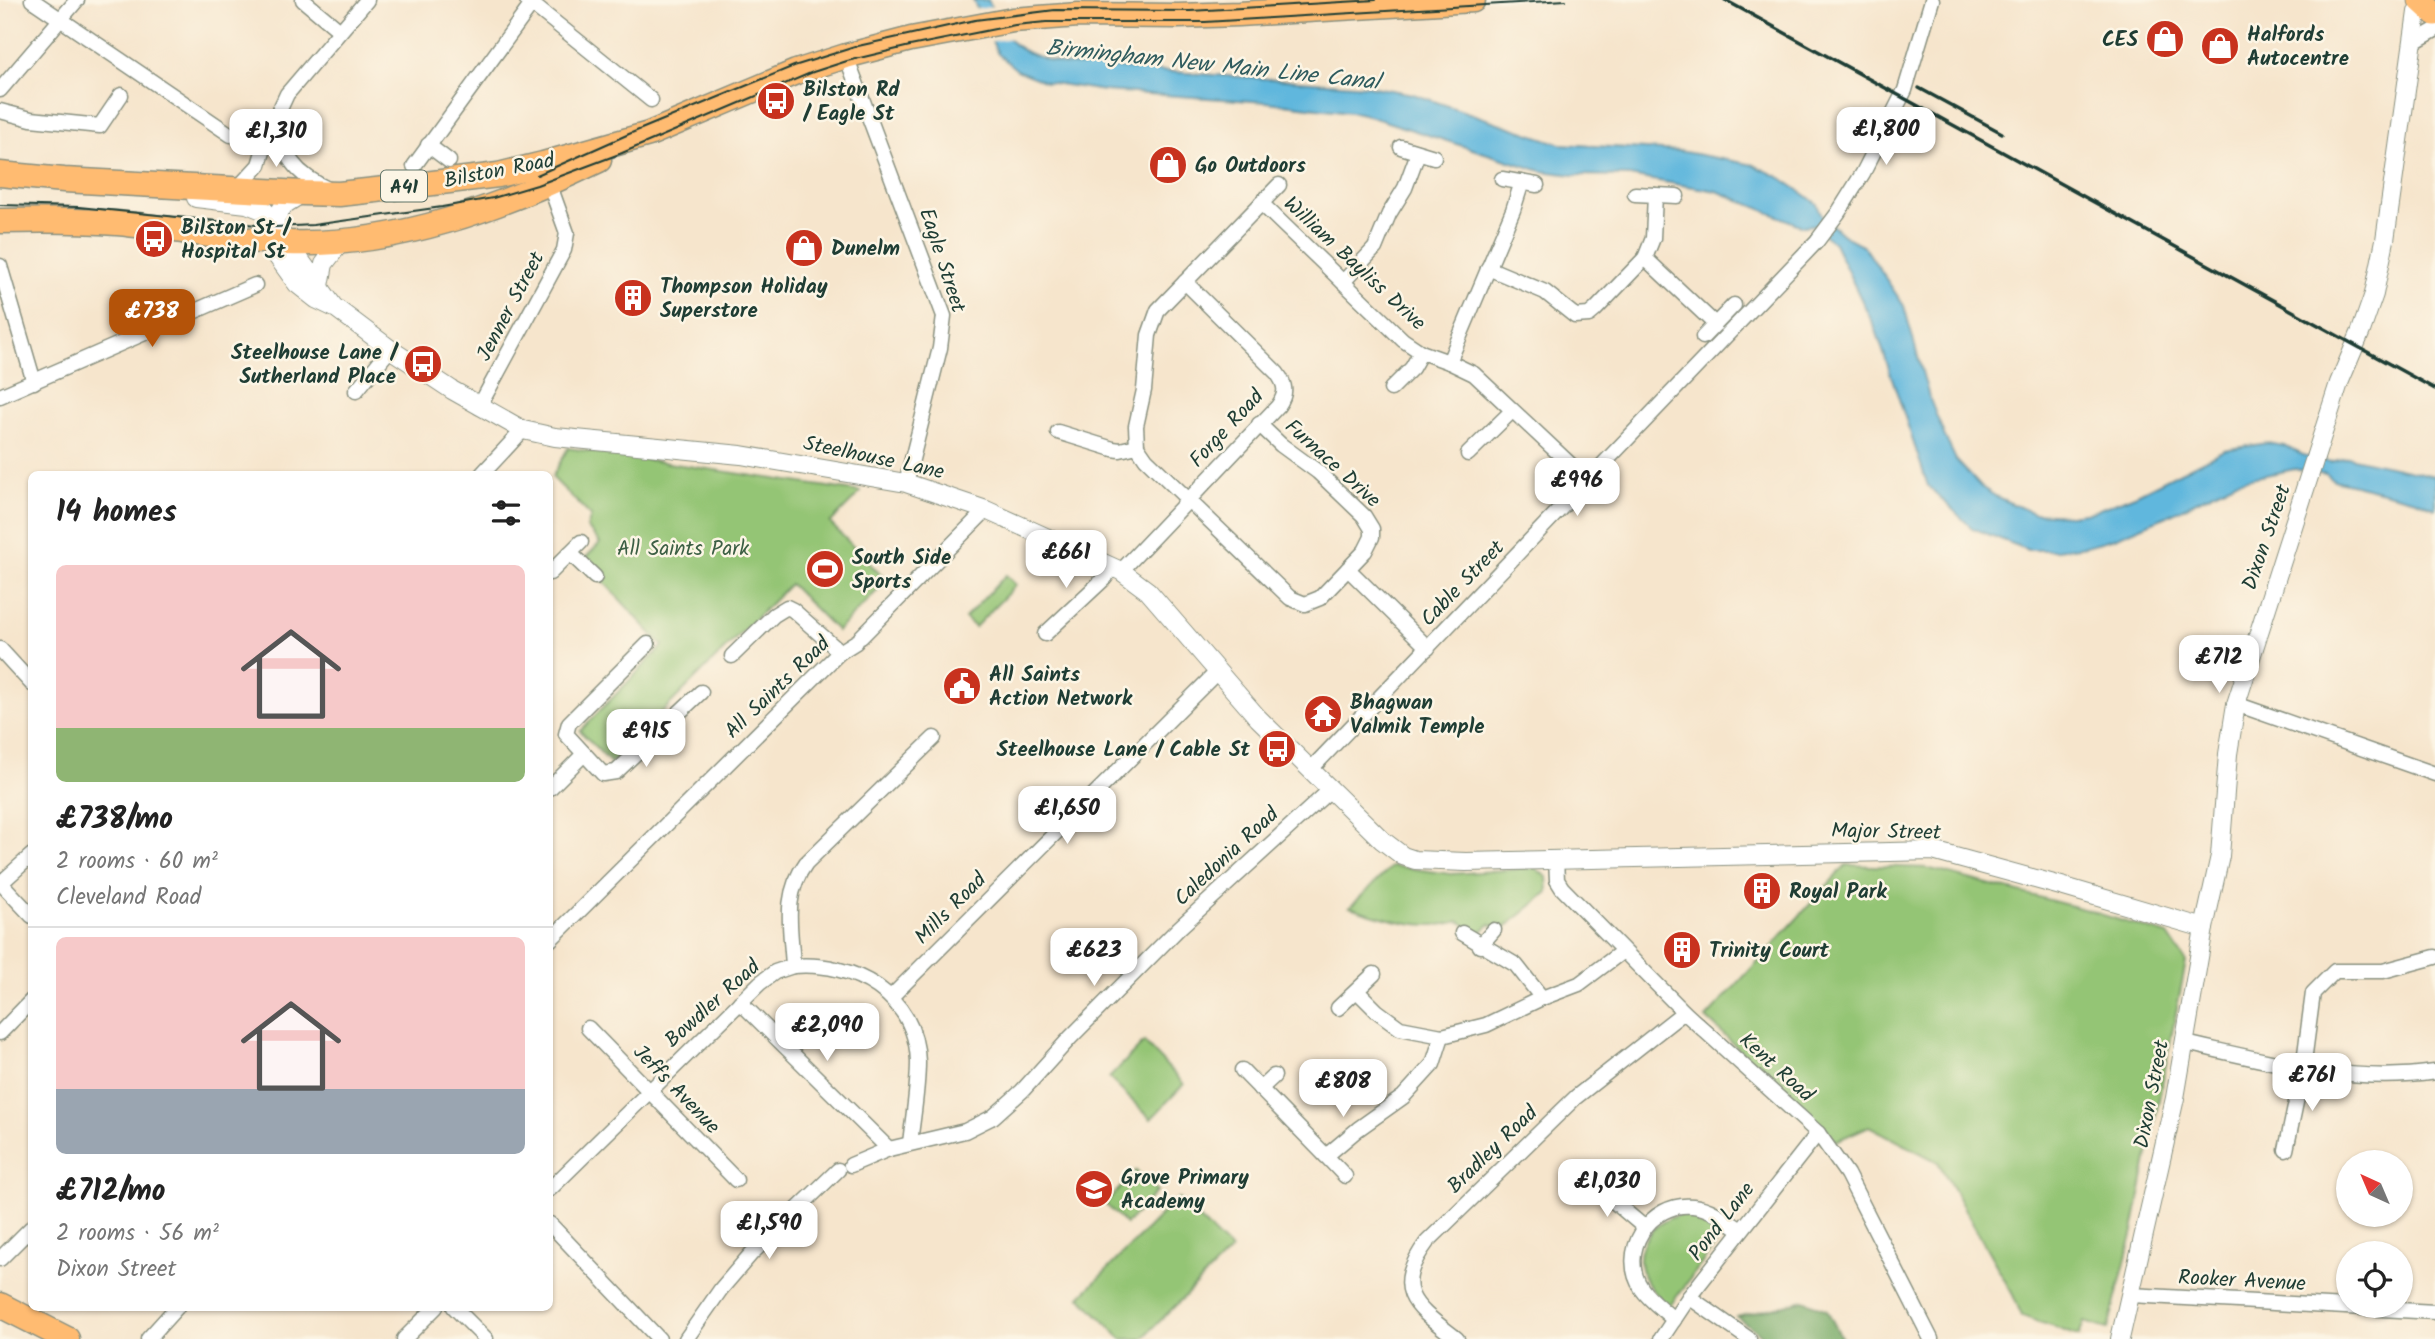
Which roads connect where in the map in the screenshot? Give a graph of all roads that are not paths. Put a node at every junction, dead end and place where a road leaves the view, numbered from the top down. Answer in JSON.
{"nodes":[{"id":1,"x":32,"y":0,"type":"edge"},
{"id":2,"x":77,"y":0,"type":"edge"},
{"id":3,"x":303,"y":0,"type":"edge"},
{"id":4,"x":367,"y":0,"type":"edge"},
{"id":5,"x":1473,"y":0,"type":"edge"},
{"id":6,"x":1932,"y":0,"type":"edge"},
{"id":7,"x":530,"y":2,"type":"edge"},
{"id":8,"x":2425,"y":5,"type":"edge"},
{"id":9,"x":1037,"y":8,"type":"edge"},
{"id":10,"x":60,"y":19,"type":"junction"},
{"id":11,"x":2435,"y":30,"type":"edge"},
{"id":12,"x":340,"y":32,"type":"junction"},
{"id":13,"x":2412,"y":43,"type":"junction"},
{"id":14,"x":846,"y":56,"type":"junction"},
{"id":15,"x":0,"y":90,"type":"edge"},
{"id":16,"x":121,"y":95,"type":"dead end"},
{"id":17,"x":651,"y":100,"type":"dead end"},
{"id":18,"x":0,"y":111,"type":"edge"},
{"id":19,"x":276,"y":120,"type":"junction"},
{"id":20,"x":649,"y":134,"type":"junction"},
{"id":21,"x":230,"y":135,"type":"dead end"},
{"id":22,"x":428,"y":145,"type":"junction"},
{"id":23,"x":1401,"y":147,"type":"dead end"},
{"id":24,"x":1418,"y":153,"type":"junction"},
{"id":25,"x":1434,"y":157,"type":"dead end"},
{"id":26,"x":449,"y":161,"type":"dead end"},
{"id":27,"x":414,"y":166,"type":"dead end"},
{"id":28,"x":0,"y":174,"type":"edge"},
{"id":29,"x":1502,"y":179,"type":"dead end"},
{"id":30,"x":1521,"y":182,"type":"junction"},
{"id":31,"x":549,"y":183,"type":"junction"},
{"id":32,"x":155,"y":185,"type":"junction"},
{"id":33,"x":1279,"y":185,"type":"dead end"},
{"id":34,"x":1537,"y":185,"type":"dead end"},
{"id":35,"x":237,"y":189,"type":"junction"},
{"id":36,"x":303,"y":193,"type":"junction"},
{"id":37,"x":338,"y":194,"type":"junction"},
{"id":38,"x":1635,"y":194,"type":"dead end"},
{"id":39,"x":1655,"y":195,"type":"junction"},
{"id":40,"x":1677,"y":196,"type":"dead end"},
{"id":41,"x":1261,"y":203,"type":"junction"},
{"id":42,"x":0,"y":221,"type":"edge"},
{"id":43,"x":275,"y":235,"type":"junction"},
{"id":44,"x":341,"y":242,"type":"junction"},
{"id":45,"x":1645,"y":258,"type":"junction"},
{"id":46,"x":0,"y":266,"type":"edge"},
{"id":47,"x":1488,"y":268,"type":"junction"},
{"id":48,"x":1185,"y":282,"type":"junction"},
{"id":49,"x":1343,"y":282,"type":"junction"},
{"id":50,"x":255,"y":285,"type":"dead end"},
{"id":51,"x":320,"y":286,"type":"junction"},
{"id":52,"x":1734,"y":305,"type":"dead end"},
{"id":53,"x":337,"y":309,"type":"junction"},
{"id":54,"x":1715,"y":324,"type":"junction"},
{"id":55,"x":1703,"y":337,"type":"dead end"},
{"id":56,"x":390,"y":349,"type":"junction"},
{"id":57,"x":1421,"y":352,"type":"junction"},
{"id":58,"x":1449,"y":362,"type":"junction"},
{"id":59,"x":34,"y":382,"type":"junction"},
{"id":60,"x":1391,"y":389,"type":"dead end"},
{"id":61,"x":356,"y":391,"type":"dead end"},
{"id":62,"x":0,"y":396,"type":"edge"},
{"id":63,"x":479,"y":407,"type":"junction"},
{"id":64,"x":1512,"y":411,"type":"junction"},
{"id":65,"x":1259,"y":424,"type":"junction"},
{"id":66,"x":523,"y":430,"type":"junction"},
{"id":67,"x":1058,"y":432,"type":"dead end"},
{"id":68,"x":1137,"y":446,"type":"junction"},
{"id":69,"x":1468,"y":454,"type":"dead end"},
{"id":70,"x":485,"y":471,"type":"edge"},
{"id":71,"x":1588,"y":481,"type":"junction"},
{"id":72,"x":906,"y":482,"type":"junction"},
{"id":73,"x":1187,"y":499,"type":"junction"},
{"id":74,"x":986,"y":510,"type":"junction"},
{"id":75,"x":1116,"y":569,"type":"junction"},
{"id":76,"x":1348,"y":569,"type":"junction"},
{"id":77,"x":553,"y":570,"type":"edge"},
{"id":78,"x":595,"y":577,"type":"dead end"},
{"id":79,"x":1045,"y":634,"type":"dead end"},
{"id":80,"x":648,"y":644,"type":"dead end"},
{"id":81,"x":1428,"y":648,"type":"junction"},
{"id":82,"x":0,"y":649,"type":"edge"},
{"id":83,"x":840,"y":652,"type":"junction"},
{"id":84,"x":732,"y":656,"type":"dead end"},
{"id":85,"x":1217,"y":671,"type":"junction"},
{"id":86,"x":28,"y":680,"type":"edge"},
{"id":87,"x":701,"y":692,"type":"dead end"},
{"id":88,"x":2236,"y":704,"type":"junction"},
{"id":89,"x":934,"y":738,"type":"dead end"},
{"id":90,"x":584,"y":754,"type":"junction"},
{"id":91,"x":1310,"y":770,"type":"junction"},
{"id":92,"x":2435,"y":774,"type":"edge"},
{"id":93,"x":553,"y":785,"type":"edge"},
{"id":94,"x":1330,"y":790,"type":"junction"},
{"id":95,"x":28,"y":859,"type":"edge"},
{"id":96,"x":1556,"y":859,"type":"junction"},
{"id":97,"x":1,"y":883,"type":"edge"},
{"id":98,"x":28,"y":912,"type":"edge"},
{"id":99,"x":2204,"y":928,"type":"junction"},
{"id":100,"x":1494,"y":930,"type":"dead end"},
{"id":101,"x":1462,"y":933,"type":"dead end"},
{"id":102,"x":553,"y":937,"type":"edge"},
{"id":103,"x":1480,"y":946,"type":"junction"},
{"id":104,"x":1623,"y":951,"type":"junction"},
{"id":105,"x":2435,"y":957,"type":"edge"},
{"id":106,"x":793,"y":966,"type":"junction"},
{"id":107,"x":1374,"y":974,"type":"dead end"},
{"id":108,"x":1357,"y":991,"type":"junction"},
{"id":109,"x":892,"y":996,"type":"junction"},
{"id":110,"x":1542,"y":998,"type":"junction"},
{"id":111,"x":740,"y":1002,"type":"junction"},
{"id":112,"x":28,"y":1004,"type":"edge"},
{"id":113,"x":1338,"y":1008,"type":"dead end"},
{"id":114,"x":1684,"y":1012,"type":"junction"},
{"id":115,"x":588,"y":1028,"type":"dead end"},
{"id":116,"x":0,"y":1032,"type":"edge"},
{"id":117,"x":1442,"y":1036,"type":"junction"},
{"id":118,"x":2185,"y":1043,"type":"junction"},
{"id":119,"x":2303,"y":1069,"type":"junction"},
{"id":120,"x":1242,"y":1070,"type":"dead end"},
{"id":121,"x":2435,"y":1072,"type":"edge"},
{"id":122,"x":1274,"y":1076,"type":"dead end"},
{"id":123,"x":1260,"y":1089,"type":"junction"},
{"id":124,"x":650,"y":1091,"type":"junction"},
{"id":125,"x":1818,"y":1133,"type":"junction"},
{"id":126,"x":910,"y":1143,"type":"junction"},
{"id":127,"x":889,"y":1149,"type":"junction"},
{"id":128,"x":2286,"y":1150,"type":"dead end"},
{"id":129,"x":1326,"y":1156,"type":"junction"},
{"id":130,"x":1345,"y":1176,"type":"dead end"},
{"id":131,"x":736,"y":1180,"type":"dead end"},
{"id":132,"x":1593,"y":1184,"type":"dead end"},
{"id":133,"x":553,"y":1186,"type":"edge"},
{"id":134,"x":553,"y":1227,"type":"edge"},
{"id":135,"x":1644,"y":1227,"type":"junction"},
{"id":136,"x":1741,"y":1230,"type":"junction"},
{"id":137,"x":28,"y":1231,"type":"edge"},
{"id":138,"x":0,"y":1259,"type":"edge"},
{"id":139,"x":2131,"y":1295,"type":"junction"},
{"id":140,"x":1689,"y":1297,"type":"junction"},
{"id":141,"x":0,"y":1306,"type":"edge"},
{"id":142,"x":173,"y":1311,"type":"edge"},
{"id":143,"x":432,"y":1311,"type":"edge"},
{"id":144,"x":458,"y":1311,"type":"edge"},
{"id":145,"x":2435,"y":1311,"type":"edge"},
{"id":146,"x":1674,"y":1320,"type":"junction"},
{"id":147,"x":67,"y":1339,"type":"edge"},
{"id":148,"x":148,"y":1339,"type":"edge"},
{"id":149,"x":404,"y":1339,"type":"edge"},
{"id":150,"x":486,"y":1339,"type":"edge"},
{"id":151,"x":659,"y":1339,"type":"edge"},
{"id":152,"x":686,"y":1339,"type":"edge"},
{"id":153,"x":1457,"y":1339,"type":"edge"},
{"id":154,"x":1661,"y":1339,"type":"edge"},
{"id":155,"x":1749,"y":1339,"type":"edge"},
{"id":156,"x":1931,"y":1339,"type":"edge"},
{"id":157,"x":2120,"y":1339,"type":"edge"}],
"edges":[{"from":1,"to":10,"type":"street"},
{"from":2,"to":10,"type":"street"},
{"from":3,"to":12,"type":"street"},
{"from":4,"to":12,"type":"street"},
{"from":5,"to":9,"type":"highway","number":"A41"},
{"from":6,"to":71,"type":"street","name":"Cable Street"},
{"from":7,"to":17,"type":"street"},
{"from":7,"to":22,"type":"street"},
{"from":8,"to":13,"type":"street","name":"Dixon Street"},
{"from":9,"to":14,"type":"highway","name":"Bilston Road","number":"A41"},
{"from":10,"to":15,"type":"street"},
{"from":10,"to":21,"type":"street"},
{"from":11,"to":13,"type":"street"},
{"from":12,"to":19,"type":"street"},
{"from":13,"to":88,"type":"street","name":"Dixon Street"},
{"from":14,"to":20,"type":"highway","name":"Bilston Road","number":"A41"},
{"from":14,"to":72,"type":"street","name":"Eagle Street"},
{"from":16,"to":18,"type":"street"},
{"from":19,"to":35,"type":"street"},
{"from":19,"to":37,"type":"street"},
{"from":20,"to":31,"type":"highway","name":"Bilston Road","number":"A41"},
{"from":20,"to":37,"type":"highway","name":"Bilston Road","number":"A41"},
{"from":22,"to":26,"type":"street"},
{"from":22,"to":27,"type":"street"},
{"from":23,"to":24,"type":"street"},
{"from":24,"to":25,"type":"street"},
{"from":24,"to":49,"type":"street"},
{"from":28,"to":32,"type":"highway","name":"Bilston Road","number":"A41"},
{"from":29,"to":30,"type":"street"},
{"from":30,"to":34,"type":"street"},
{"from":30,"to":47,"type":"street"},
{"from":31,"to":44,"type":"highway","name":"Bilston Road","number":"A41"},
{"from":31,"to":63,"type":"street","name":"Jenner Street"},
{"from":32,"to":35,"type":"highway","name":"Bilston Road","number":"A41"},
{"from":32,"to":43,"type":"street","name":"Steelhouse Lane"},
{"from":33,"to":41,"type":"street","name":"William Bayliss Drive"},
{"from":35,"to":36,"type":"highway","name":"Bilston Road","number":"A41"},
{"from":36,"to":37,"type":"highway","name":"Bilston Road","number":"A41"},
{"from":36,"to":43,"type":"street"},
{"from":38,"to":39,"type":"street"},
{"from":39,"to":40,"type":"street"},
{"from":39,"to":45,"type":"street"},
{"from":41,"to":48,"type":"street","name":"William Bayliss Drive"},
{"from":41,"to":49,"type":"street","name":"William Bayliss Drive"},
{"from":42,"to":43,"type":"highway","name":"Bilston Road","number":"A41"},
{"from":43,"to":44,"type":"highway","name":"Bilston Road","number":"A41"},
{"from":43,"to":51,"type":"street","name":"Steelhouse Lane"},
{"from":43,"to":53,"type":"street","name":"Steelhouse Lane"},
{"from":44,"to":51,"type":"street"},
{"from":45,"to":47,"type":"street"},
{"from":45,"to":54,"type":"street"},
{"from":46,"to":59,"type":"street"},
{"from":47,"to":58,"type":"street"},
{"from":48,"to":65,"type":"street","name":"Forge Road"},
{"from":48,"to":68,"type":"street","name":"William Bayliss Drive"},
{"from":49,"to":57,"type":"street","name":"William Bayliss Drive"},
{"from":50,"to":59,"type":"street"},
{"from":51,"to":53,"type":"street","name":"Steelhouse Lane"},
{"from":52,"to":54,"type":"street"},
{"from":53,"to":56,"type":"street","name":"Steelhouse Lane"},
{"from":54,"to":55,"type":"street"},
{"from":56,"to":61,"type":"street"},
{"from":56,"to":63,"type":"street","name":"Steelhouse Lane"},
{"from":57,"to":58,"type":"street","name":"William Bayliss Drive"},
{"from":57,"to":60,"type":"street","name":"William Bayliss Drive"},
{"from":58,"to":64,"type":"street","name":"William Bayliss Drive"},
{"from":59,"to":62,"type":"street"},
{"from":63,"to":66,"type":"street","name":"Steelhouse Lane"},
{"from":64,"to":69,"type":"street"},
{"from":64,"to":71,"type":"street","name":"William Bayliss Drive"},
{"from":65,"to":73,"type":"street","name":"Forge Road"},
{"from":65,"to":76,"type":"street","name":"Furnace Drive"},
{"from":66,"to":70,"type":"street"},
{"from":66,"to":72,"type":"street","name":"Steelhouse Lane"},
{"from":67,"to":68,"type":"street"},
{"from":68,"to":73,"type":"street"},
{"from":71,"to":81,"type":"street","name":"Cable Street"},
{"from":72,"to":74,"type":"street","name":"Steelhouse Lane"},
{"from":73,"to":75,"type":"street","name":"Forge Road"},
{"from":73,"to":76,"type":"street","name":"Furnace Drive"},
{"from":74,"to":75,"type":"street","name":"Steelhouse Lane"},
{"from":74,"to":83,"type":"street","name":"All Saints Road"},
{"from":75,"to":79,"type":"street","name":"Forge Road"},
{"from":75,"to":85,"type":"street","name":"Steelhouse Lane"},
{"from":76,"to":81,"type":"street"},
{"from":77,"to":78,"type":"street"},
{"from":80,"to":90,"type":"street"},
{"from":81,"to":91,"type":"street","name":"Cable Street"},
{"from":82,"to":86,"type":"street"},
{"from":83,"to":84,"type":"street"},
{"from":83,"to":102,"type":"street","name":"All Saints Road"},
{"from":85,"to":91,"type":"street","name":"Steelhouse Lane"},
{"from":85,"to":109,"type":"street","name":"Mills Road"},
{"from":87,"to":90,"type":"street"},
{"from":88,"to":92,"type":"street"},
{"from":88,"to":99,"type":"street","name":"Dixon Street"},
{"from":89,"to":106,"type":"street","name":"Bowdler Road"},
{"from":90,"to":93,"type":"street"},
{"from":91,"to":94,"type":"street","name":"Steelhouse Lane"},
{"from":94,"to":96,"type":"street","name":"Steelhouse Lane"},
{"from":94,"to":126,"type":"street","name":"Caledonia Road"},
{"from":95,"to":97,"type":"street"},
{"from":96,"to":99,"type":"street","name":"Major Street"},
{"from":96,"to":104,"type":"street","name":"Kent Road"},
{"from":97,"to":98,"type":"street"},
{"from":99,"to":118,"type":"street","name":"Dixon Street"},
{"from":100,"to":103,"type":"street"},
{"from":101,"to":103,"type":"street"},
{"from":103,"to":110,"type":"street"},
{"from":104,"to":110,"type":"street"},
{"from":104,"to":114,"type":"street","name":"Kent Road"},
{"from":105,"to":119,"type":"street"},
{"from":106,"to":109,"type":"street"},
{"from":106,"to":111,"type":"street","name":"Bowdler Road"},
{"from":107,"to":108,"type":"street"},
{"from":108,"to":113,"type":"street"},
{"from":108,"to":117,"type":"street"},
{"from":109,"to":126,"type":"street"},
{"from":110,"to":117,"type":"street"},
{"from":111,"to":124,"type":"street","name":"Bowdler Road"},
{"from":111,"to":127,"type":"street"},
{"from":112,"to":116,"type":"street"},
{"from":114,"to":125,"type":"street","name":"Kent Road"},
{"from":114,"to":153,"type":"street","name":"Bradley Road"},
{"from":115,"to":124,"type":"street","name":"Jeffs Avenue"},
{"from":117,"to":129,"type":"street"},
{"from":118,"to":119,"type":"street"},
{"from":118,"to":139,"type":"street","name":"Dixon Street"},
{"from":119,"to":121,"type":"street"},
{"from":119,"to":128,"type":"street"},
{"from":120,"to":123,"type":"street"},
{"from":122,"to":123,"type":"street"},
{"from":123,"to":129,"type":"street"},
{"from":124,"to":131,"type":"street","name":"Jeffs Avenue"},
{"from":124,"to":133,"type":"street","name":"Bowdler Road"},
{"from":125,"to":136,"type":"street","name":"Pond Lane"},
{"from":125,"to":156,"type":"street","name":"Kent Road"},
{"from":126,"to":127,"type":"street","name":"Caledonia Road"},
{"from":127,"to":152,"type":"street","name":"Caledonia Road"},
{"from":129,"to":130,"type":"street"},
{"from":132,"to":135,"type":"street"},
{"from":134,"to":151,"type":"street"},
{"from":135,"to":136,"type":"street"},
{"from":135,"to":146,"type":"street"},
{"from":136,"to":140,"type":"street","name":"Pond Lane"},
{"from":137,"to":138,"type":"street"},
{"from":139,"to":145,"type":"street","name":"Rooker Avenue"},
{"from":139,"to":157,"type":"street","name":"Dixon Street"},
{"from":140,"to":146,"type":"street","name":"Pond Lane"},
{"from":140,"to":155,"type":"street"},
{"from":141,"to":147,"type":"highway"},
{"from":142,"to":148,"type":"street"},
{"from":143,"to":149,"type":"street"},
{"from":144,"to":150,"type":"street"},
{"from":146,"to":154,"type":"street","name":"Pond Lane"}]}
